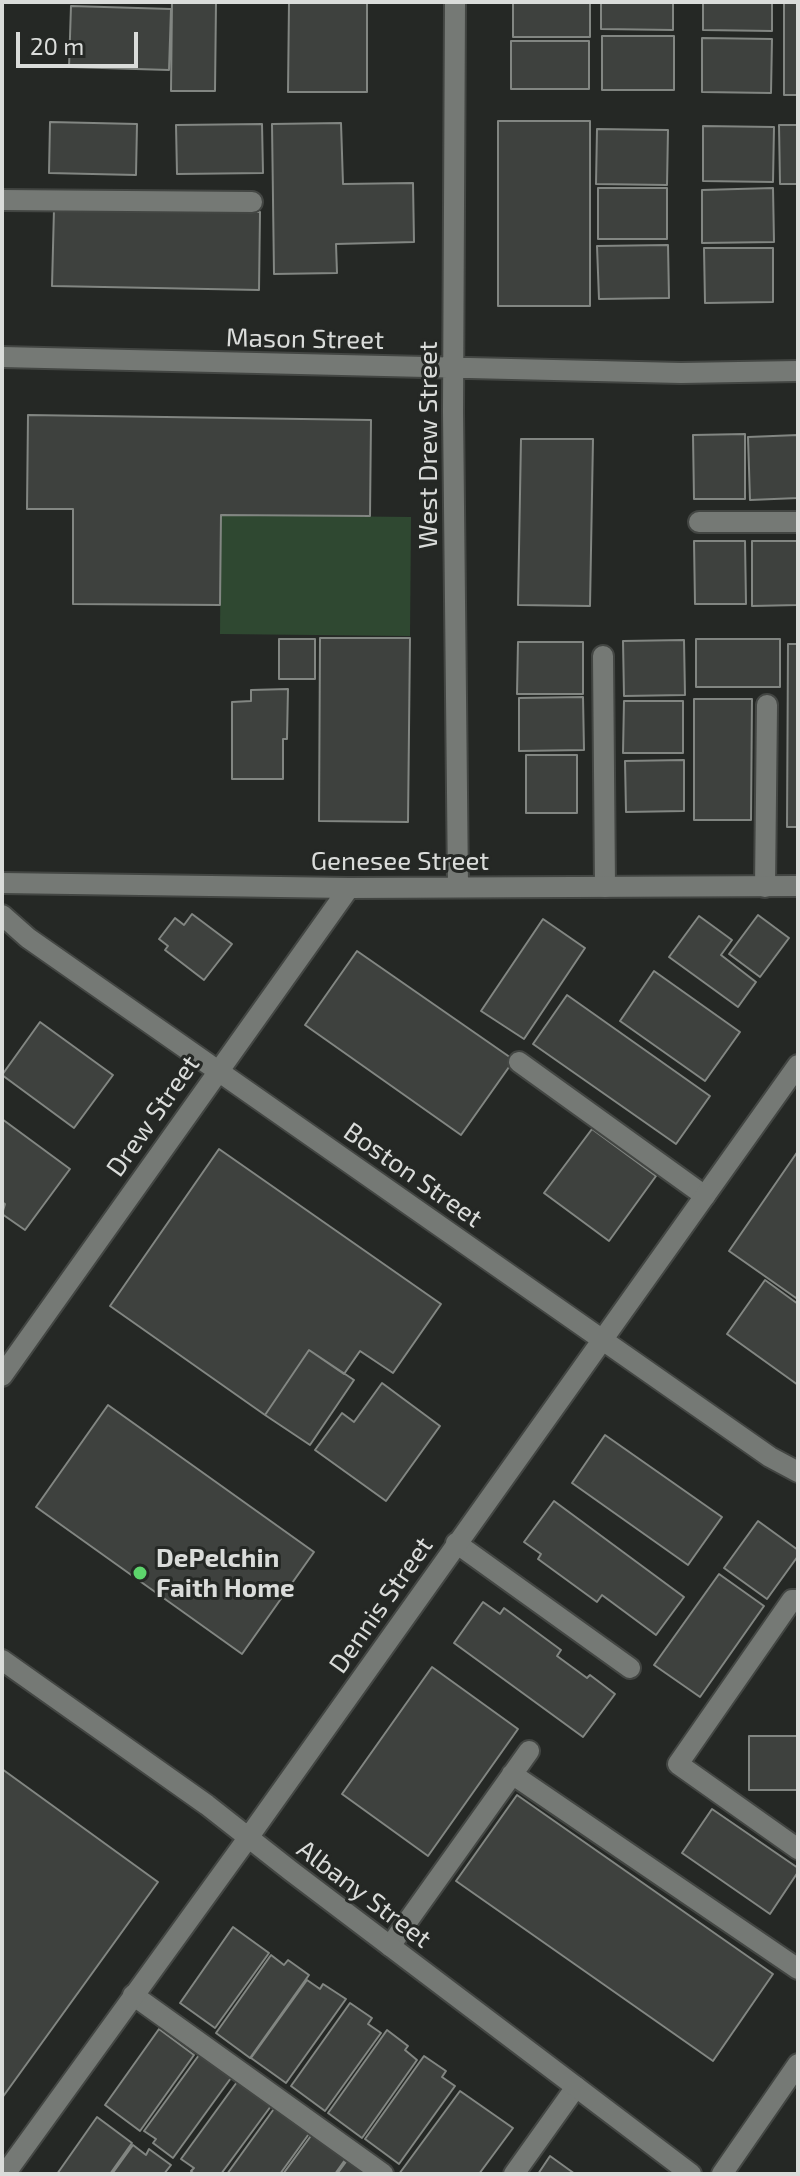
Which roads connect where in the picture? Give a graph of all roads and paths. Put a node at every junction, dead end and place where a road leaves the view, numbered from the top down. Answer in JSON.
{"nodes":[{"id":1,"x":455,"y":2,"type":"edge"},
{"id":2,"x":2,"y":200,"type":"edge"},
{"id":3,"x":252,"y":202,"type":"dead end"},
{"id":4,"x":2,"y":357,"type":"edge"},
{"id":5,"x":453,"y":368,"type":"junction"},
{"id":6,"x":798,"y":371,"type":"edge"},
{"id":7,"x":699,"y":522,"type":"dead end"},
{"id":8,"x":798,"y":522,"type":"edge"},
{"id":9,"x":603,"y":656,"type":"dead end"},
{"id":10,"x":767,"y":705,"type":"dead end"},
{"id":11,"x":2,"y":883,"type":"edge"},
{"id":12,"x":798,"y":886,"type":"edge"},
{"id":13,"x":458,"y":887,"type":"junction"},
{"id":14,"x":605,"y":887,"type":"junction"},
{"id":15,"x":765,"y":887,"type":"junction"},
{"id":16,"x":349,"y":888,"type":"junction"},
{"id":17,"x":2,"y":915,"type":"edge"},
{"id":18,"x":519,"y":1062,"type":"dead end"},
{"id":19,"x":798,"y":1065,"type":"edge"},
{"id":20,"x":218,"y":1071,"type":"junction"},
{"id":21,"x":705,"y":1196,"type":"junction"},
{"id":22,"x":603,"y":1339,"type":"junction"},
{"id":23,"x":2,"y":1376,"type":"edge"},
{"id":24,"x":798,"y":1472,"type":"edge"},
{"id":25,"x":456,"y":1543,"type":"junction"},
{"id":26,"x":798,"y":1600,"type":"edge"},
{"id":27,"x":2,"y":1660,"type":"edge"},
{"id":28,"x":630,"y":1668,"type":"dead end"},
{"id":29,"x":529,"y":1751,"type":"dead end"},
{"id":30,"x":512,"y":1774,"type":"junction"},
{"id":31,"x":248,"y":1838,"type":"junction"},
{"id":32,"x":798,"y":1849,"type":"edge"},
{"id":33,"x":390,"y":1946,"type":"junction"},
{"id":34,"x":798,"y":1969,"type":"edge"},
{"id":35,"x":133,"y":1995,"type":"junction"},
{"id":36,"x":798,"y":2064,"type":"edge"},
{"id":37,"x":576,"y":2087,"type":"junction"},
{"id":38,"x":5,"y":2174,"type":"edge"},
{"id":39,"x":383,"y":2174,"type":"edge"},
{"id":40,"x":514,"y":2174,"type":"edge"},
{"id":41,"x":691,"y":2174,"type":"edge"},
{"id":42,"x":722,"y":2174,"type":"edge"}],
"edges":[{"from":1,"to":5,"type":"street","name":"West Drew Street"},
{"from":2,"to":3,"type":"street"},
{"from":4,"to":5,"type":"street","name":"Mason Street"},
{"from":5,"to":6,"type":"street","name":"Mason Street"},
{"from":5,"to":13,"type":"street","name":"West Drew Street"},
{"from":7,"to":8,"type":"street"},
{"from":9,"to":14,"type":"street"},
{"from":10,"to":15,"type":"street"},
{"from":11,"to":16,"type":"street","name":"Genesee Street"},
{"from":12,"to":15,"type":"street","name":"Genesee Street"},
{"from":13,"to":14,"type":"street","name":"Genesee Street"},
{"from":13,"to":16,"type":"street","name":"Genesee Street"},
{"from":14,"to":15,"type":"street","name":"Genesee Street"},
{"from":16,"to":20,"type":"street","name":"Drew Street"},
{"from":17,"to":20,"type":"street","name":"Boston Street"},
{"from":18,"to":21,"type":"street"},
{"from":19,"to":21,"type":"street","name":"Dennis Street"},
{"from":20,"to":22,"type":"street","name":"Boston Street"},
{"from":20,"to":23,"type":"street","name":"Drew Street"},
{"from":21,"to":22,"type":"street","name":"Dennis Street"},
{"from":22,"to":24,"type":"street","name":"Boston Street"},
{"from":22,"to":25,"type":"street","name":"Dennis Street"},
{"from":25,"to":28,"type":"street"},
{"from":25,"to":31,"type":"street","name":"Dennis Street"},
{"from":26,"to":32,"type":"street"},
{"from":27,"to":31,"type":"street","name":"Albany Street"},
{"from":29,"to":30,"type":"street"},
{"from":30,"to":33,"type":"street"},
{"from":30,"to":34,"type":"street"},
{"from":31,"to":33,"type":"street","name":"Albany Street"},
{"from":31,"to":35,"type":"street","name":"Dennis Street"},
{"from":33,"to":37,"type":"street","name":"Albany Street"},
{"from":35,"to":38,"type":"street","name":"Dennis Street"},
{"from":35,"to":39,"type":"street"},
{"from":36,"to":42,"type":"street"},
{"from":37,"to":40,"type":"street"},
{"from":37,"to":41,"type":"street","name":"Albany Street"}]}
